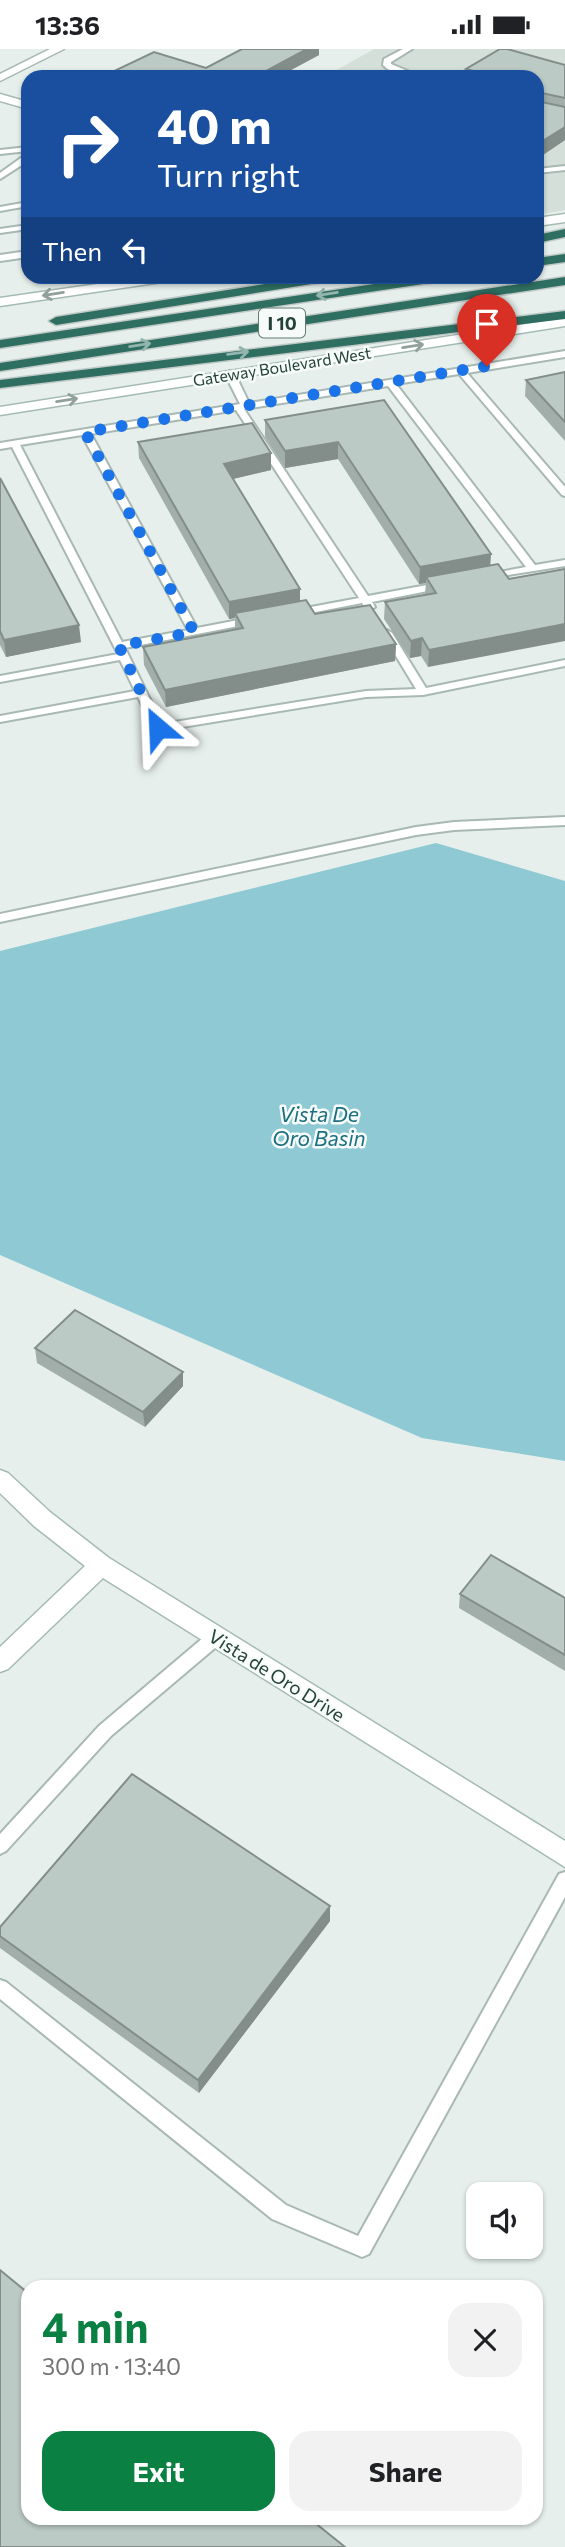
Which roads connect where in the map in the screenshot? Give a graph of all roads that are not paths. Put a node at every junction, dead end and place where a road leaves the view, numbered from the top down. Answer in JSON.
{"nodes":[{"id":1,"x":59,"y":49,"type":"edge"},
{"id":2,"x":408,"y":49,"type":"edge"},
{"id":3,"x":395,"y":70,"type":"edge"},
{"id":4,"x":0,"y":78,"type":"edge"},
{"id":5,"x":0,"y":97,"type":"edge"},
{"id":6,"x":21,"y":104,"type":"edge"},
{"id":7,"x":21,"y":150,"type":"edge"},
{"id":8,"x":0,"y":152,"type":"edge"},
{"id":9,"x":21,"y":162,"type":"edge"},
{"id":10,"x":565,"y":168,"type":"edge"},
{"id":11,"x":544,"y":170,"type":"edge"},
{"id":12,"x":0,"y":177,"type":"edge"},
{"id":13,"x":21,"y":205,"type":"edge"},
{"id":14,"x":0,"y":209,"type":"edge"},
{"id":15,"x":565,"y":218,"type":"edge"},
{"id":16,"x":544,"y":221,"type":"edge"},
{"id":17,"x":21,"y":228,"type":"edge"},
{"id":18,"x":0,"y":231,"type":"edge"},
{"id":19,"x":565,"y":233,"type":"edge"},
{"id":20,"x":544,"y":238,"type":"edge"},
{"id":21,"x":21,"y":255,"type":"edge"},
{"id":22,"x":0,"y":258,"type":"edge"},
{"id":23,"x":565,"y":258,"type":"edge"},
{"id":24,"x":544,"y":261,"type":"edge"},
{"id":25,"x":565,"y":281,"type":"edge"},
{"id":26,"x":122,"y":284,"type":"edge"},
{"id":27,"x":286,"y":284,"type":"edge"},
{"id":28,"x":397,"y":284,"type":"edge"},
{"id":29,"x":0,"y":302,"type":"edge"},
{"id":30,"x":565,"y":315,"type":"edge"},
{"id":31,"x":565,"y":322,"type":"edge"},
{"id":32,"x":41,"y":323,"type":"dead end"},
{"id":33,"x":0,"y":344,"type":"edge"},
{"id":34,"x":565,"y":354,"type":"edge"},
{"id":35,"x":0,"y":367,"type":"edge"},
{"id":36,"x":461,"y":371,"type":"junction"},
{"id":37,"x":230,"y":374,"type":"junction"},
{"id":38,"x":390,"y":382,"type":"junction"},
{"id":39,"x":0,"y":384,"type":"edge"},
{"id":40,"x":242,"y":406,"type":"junction"},
{"id":41,"x":0,"y":411,"type":"edge"},
{"id":42,"x":85,"y":432,"type":"junction"},
{"id":43,"x":15,"y":444,"type":"junction"},
{"id":44,"x":0,"y":446,"type":"edge"},
{"id":45,"x":565,"y":493,"type":"edge"},
{"id":46,"x":565,"y":563,"type":"edge"},
{"id":47,"x":533,"y":569,"type":"junction"},
{"id":48,"x":481,"y":578,"type":"edge"},
{"id":49,"x":456,"y":583,"type":"edge"},
{"id":50,"x":366,"y":600,"type":"junction"},
{"id":51,"x":373,"y":611,"type":"edge"},
{"id":52,"x":287,"y":614,"type":"edge"},
{"id":53,"x":260,"y":619,"type":"edge"},
{"id":54,"x":380,"y":623,"type":"edge"},
{"id":55,"x":194,"y":632,"type":"junction"},
{"id":56,"x":121,"y":651,"type":"junction"},
{"id":57,"x":565,"y":663,"type":"edge"},
{"id":58,"x":0,"y":679,"type":"edge"},
{"id":59,"x":423,"y":692,"type":"junction"},
{"id":60,"x":141,"y":693,"type":"junction"},
{"id":61,"x":0,"y":719,"type":"edge"},
{"id":62,"x":565,"y":821,"type":"edge"},
{"id":63,"x":0,"y":918,"type":"edge"},
{"id":64,"x":0,"y":1479,"type":"edge"},
{"id":65,"x":101,"y":1565,"type":"junction"},
{"id":66,"x":216,"y":1637,"type":"junction"},
{"id":67,"x":0,"y":1662,"type":"edge"},
{"id":68,"x":0,"y":1846,"type":"edge"},
{"id":69,"x":565,"y":1855,"type":"edge"},
{"id":70,"x":565,"y":1879,"type":"edge"},
{"id":71,"x":0,"y":1988,"type":"edge"}],
"edges":[{"from":1,"to":4,"type":"main road"},
{"from":2,"to":3,"type":"lane"},
{"from":5,"to":6,"type":"main road"},
{"from":7,"to":8,"type":"lane"},
{"from":9,"to":12,"type":"lane"},
{"from":10,"to":11,"type":"lane"},
{"from":13,"to":14,"type":"lane"},
{"from":15,"to":16,"type":"main road"},
{"from":17,"to":18,"type":"lane"},
{"from":19,"to":20,"type":"highway"},
{"from":21,"to":22,"type":"lane"},
{"from":23,"to":24,"type":"highway"},
{"from":35,"to":25,"type":"highway","number":"I 10","one_way":true},
{"from":26,"to":29,"type":"main road","one_way":true},
{"from":27,"to":32,"type":"highway"},
{"from":28,"to":33,"type":"highway","number":"I 10","one_way":true},
{"from":39,"to":30,"type":"highway","one_way":true},
{"from":37,"to":31,"type":"main road","name":"Gateway Boulevard West","one_way":true},
{"from":34,"to":36,"type":"lane"},
{"from":36,"to":38,"type":"lane"},
{"from":36,"to":45,"type":"lane"},
{"from":37,"to":40,"type":"lane"},
{"from":41,"to":37,"type":"main road","name":"Gateway Boulevard West","one_way":true},
{"from":38,"to":40,"type":"lane"},
{"from":38,"to":47,"type":"lane"},
{"from":40,"to":42,"type":"lane"},
{"from":40,"to":50,"type":"lane"},
{"from":42,"to":43,"type":"lane"},
{"from":42,"to":55,"type":"lane"},
{"from":43,"to":44,"type":"lane"},
{"from":43,"to":56,"type":"lane"},
{"from":46,"to":47,"type":"lane"},
{"from":47,"to":48,"type":"lane"},
{"from":49,"to":50,"type":"lane"},
{"from":50,"to":51,"type":"lane"},
{"from":50,"to":52,"type":"lane"},
{"from":53,"to":55,"type":"lane"},
{"from":54,"to":59,"type":"lane"},
{"from":55,"to":56,"type":"lane"},
{"from":56,"to":58,"type":"lane"},
{"from":56,"to":60,"type":"lane"},
{"from":57,"to":59,"type":"lane"},
{"from":59,"to":60,"type":"lane"},
{"from":60,"to":61,"type":"lane"},
{"from":62,"to":63,"type":"lane"},
{"from":64,"to":65,"type":"main road","name":"Vista de Oro Drive"},
{"from":65,"to":66,"type":"main road","name":"Vista de Oro Drive"},
{"from":65,"to":67,"type":"main road"},
{"from":66,"to":68,"type":"lane"},
{"from":66,"to":69,"type":"main road","name":"Vista de Oro Drive"},
{"from":70,"to":71,"type":"lane"}]}
